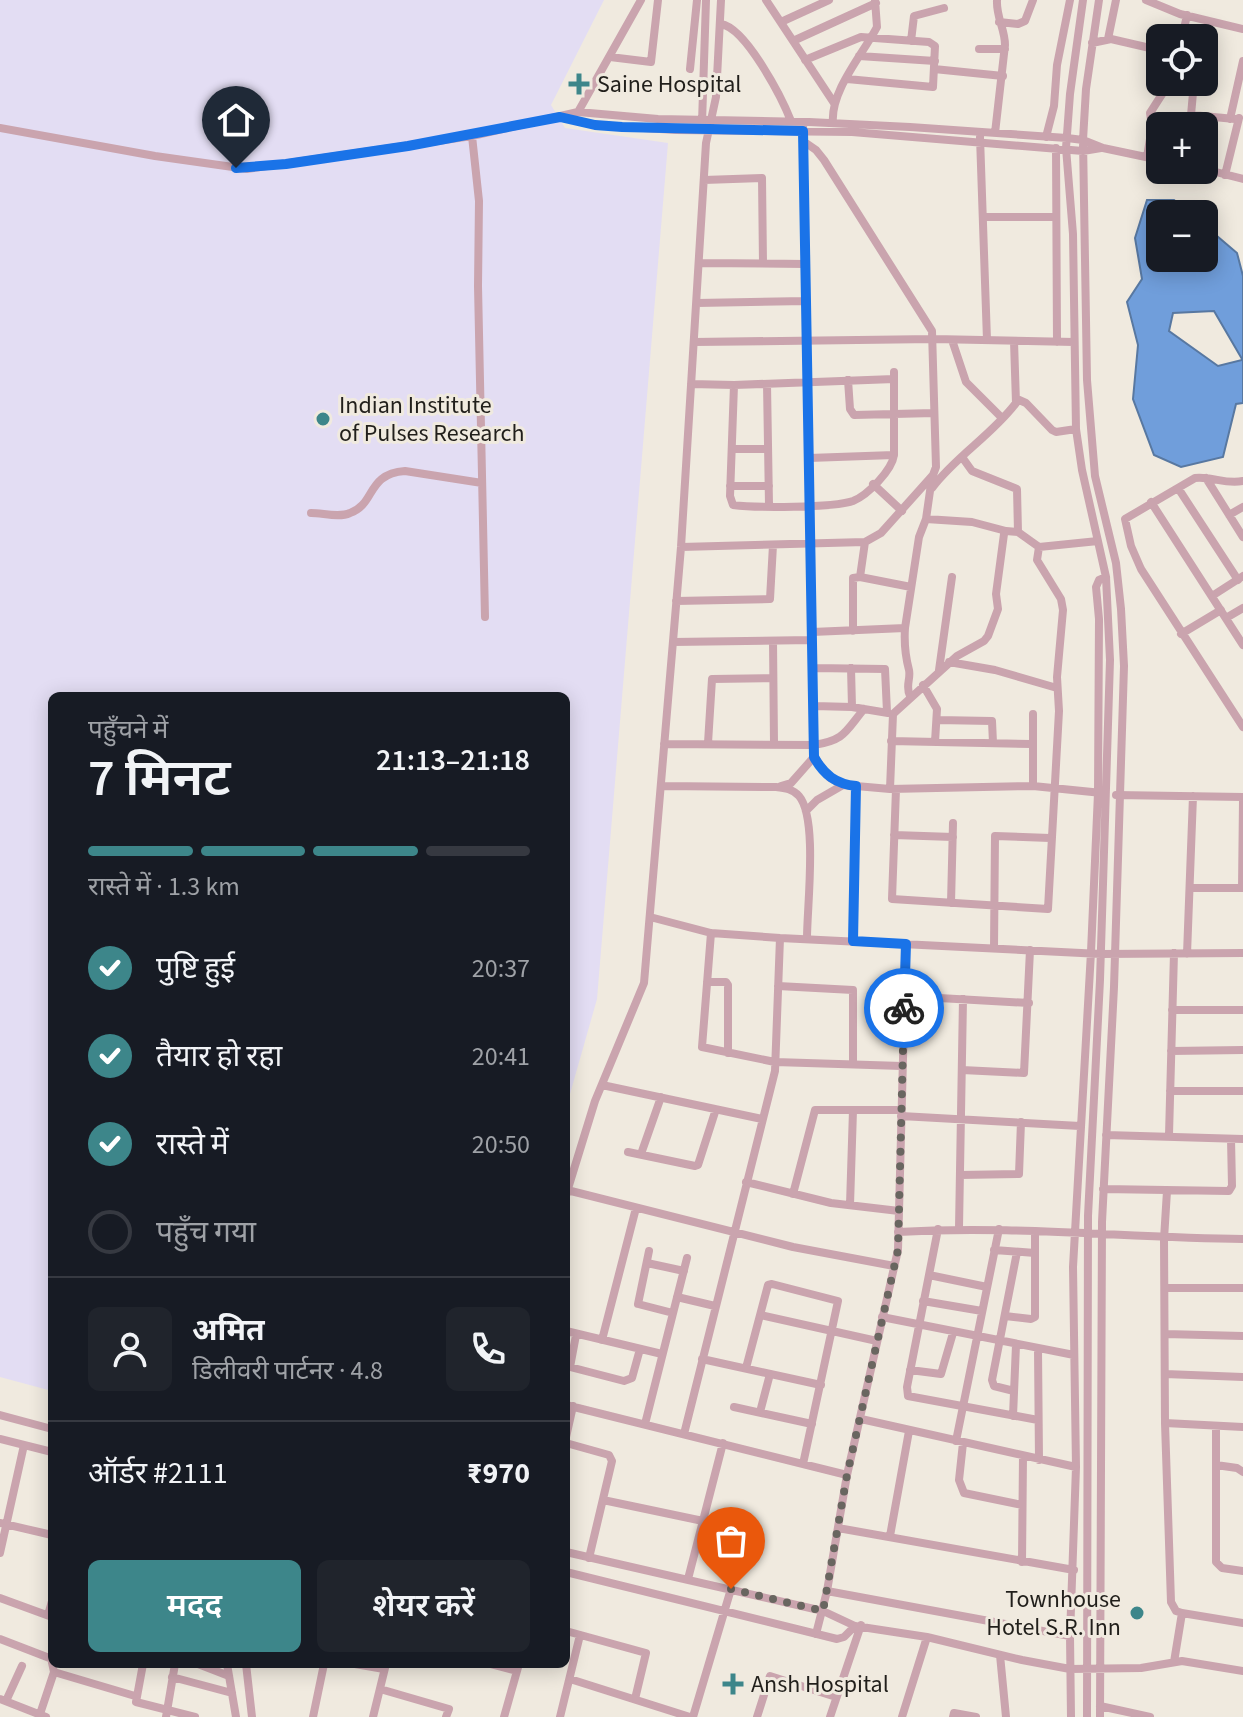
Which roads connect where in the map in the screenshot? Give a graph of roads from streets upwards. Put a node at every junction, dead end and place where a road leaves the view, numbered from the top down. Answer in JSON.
{"nodes":[{"id":1,"x":641,"y":0,"type":"edge"},
{"id":2,"x":658,"y":0,"type":"edge"},
{"id":3,"x":697,"y":0,"type":"edge"},
{"id":4,"x":706,"y":0,"type":"edge"},
{"id":5,"x":721,"y":0,"type":"edge"},
{"id":6,"x":767,"y":0,"type":"edge"},
{"id":7,"x":829,"y":0,"type":"edge"},
{"id":8,"x":997,"y":0,"type":"edge"},
{"id":9,"x":1033,"y":0,"type":"edge"},
{"id":10,"x":1070,"y":0,"type":"edge"},
{"id":11,"x":1083,"y":0,"type":"edge"},
{"id":12,"x":1099,"y":0,"type":"edge"},
{"id":13,"x":1116,"y":0,"type":"edge"},
{"id":14,"x":1146,"y":0,"type":"edge"},
{"id":15,"x":876,"y":1,"type":"edge"},
{"id":16,"x":1165,"y":3,"type":"edge"},
{"id":17,"x":944,"y":8,"type":"dead end"},
{"id":18,"x":1187,"y":15,"type":"junction"},
{"id":19,"x":781,"y":22,"type":"junction"},
{"id":20,"x":999,"y":22,"type":"junction"},
{"id":21,"x":721,"y":24,"type":"junction"},
{"id":22,"x":1185,"y":24,"type":"edge"},
{"id":23,"x":1243,"y":29,"type":"edge"},
{"id":24,"x":869,"y":38,"type":"junction"},
{"id":25,"x":1108,"y":39,"type":"junction"},
{"id":26,"x":793,"y":41,"type":"junction"},
{"id":27,"x":911,"y":41,"type":"junction"},
{"id":28,"x":1092,"y":43,"type":"junction"},
{"id":29,"x":1146,"y":47,"type":"edge"},
{"id":30,"x":979,"y":49,"type":"dead end"},
{"id":31,"x":1005,"y":49,"type":"junction"},
{"id":32,"x":859,"y":56,"type":"junction"},
{"id":33,"x":610,"y":57,"type":"junction"},
{"id":34,"x":805,"y":60,"type":"junction"},
{"id":35,"x":1243,"y":61,"type":"edge"},
{"id":36,"x":934,"y":65,"type":"junction"},
{"id":37,"x":690,"y":69,"type":"dead end"},
{"id":38,"x":1003,"y":76,"type":"junction"},
{"id":39,"x":847,"y":79,"type":"junction"},
{"id":40,"x":834,"y":103,"type":"junction"},
{"id":41,"x":578,"y":112,"type":"junction"},
{"id":42,"x":560,"y":117,"type":"junction"},
{"id":43,"x":1237,"y":118,"type":"edge"},
{"id":44,"x":791,"y":121,"type":"junction"},
{"id":45,"x":833,"y":123,"type":"junction"},
{"id":46,"x":707,"y":125,"type":"junction"},
{"id":47,"x":803,"y":126,"type":"junction"},
{"id":48,"x":0,"y":128,"type":"edge"},
{"id":49,"x":981,"y":132,"type":"junction"},
{"id":50,"x":995,"y":133,"type":"junction"},
{"id":51,"x":472,"y":136,"type":"junction"},
{"id":52,"x":1046,"y":137,"type":"junction"},
{"id":53,"x":1067,"y":138,"type":"junction"},
{"id":54,"x":1083,"y":140,"type":"junction"},
{"id":55,"x":803,"y":141,"type":"junction"},
{"id":56,"x":980,"y":142,"type":"junction"},
{"id":57,"x":1056,"y":148,"type":"junction"},
{"id":58,"x":1066,"y":148,"type":"junction"},
{"id":59,"x":1103,"y":148,"type":"junction"},
{"id":60,"x":1083,"y":151,"type":"junction"},
{"id":61,"x":1146,"y":157,"type":"edge"},
{"id":62,"x":1218,"y":173,"type":"edge"},
{"id":63,"x":1225,"y":175,"type":"junction"},
{"id":64,"x":1243,"y":179,"type":"edge"},
{"id":65,"x":704,"y":180,"type":"junction"},
{"id":66,"x":984,"y":217,"type":"junction"},
{"id":67,"x":1056,"y":217,"type":"junction"},
{"id":68,"x":699,"y":263,"type":"junction"},
{"id":69,"x":763,"y":263,"type":"junction"},
{"id":70,"x":805,"y":264,"type":"junction"},
{"id":71,"x":806,"y":301,"type":"junction"},
{"id":72,"x":697,"y":303,"type":"junction"},
{"id":73,"x":934,"y":339,"type":"junction"},
{"id":74,"x":952,"y":340,"type":"junction"},
{"id":75,"x":987,"y":340,"type":"junction"},
{"id":76,"x":807,"y":341,"type":"junction"},
{"id":77,"x":1014,"y":341,"type":"junction"},
{"id":78,"x":694,"y":342,"type":"junction"},
{"id":79,"x":1057,"y":342,"type":"junction"},
{"id":80,"x":1074,"y":342,"type":"junction"},
{"id":81,"x":848,"y":380,"type":"junction"},
{"id":82,"x":808,"y":381,"type":"junction"},
{"id":83,"x":691,"y":384,"type":"junction"},
{"id":84,"x":767,"y":384,"type":"junction"},
{"id":85,"x":734,"y":385,"type":"junction"},
{"id":86,"x":1017,"y":399,"type":"junction"},
{"id":87,"x":934,"y":413,"type":"junction"},
{"id":88,"x":894,"y":414,"type":"junction"},
{"id":89,"x":1002,"y":418,"type":"junction"},
{"id":90,"x":1076,"y":429,"type":"junction"},
{"id":91,"x":732,"y":449,"type":"junction"},
{"id":92,"x":768,"y":449,"type":"junction"},
{"id":93,"x":894,"y":455,"type":"junction"},
{"id":94,"x":962,"y":457,"type":"junction"},
{"id":95,"x":809,"y":458,"type":"junction"},
{"id":96,"x":1206,"y":478,"type":"junction"},
{"id":97,"x":482,"y":483,"type":"junction"},
{"id":98,"x":873,"y":484,"type":"junction"},
{"id":99,"x":930,"y":485,"type":"junction"},
{"id":100,"x":1241,"y":485,"type":"edge"},
{"id":101,"x":730,"y":486,"type":"junction"},
{"id":102,"x":769,"y":486,"type":"junction"},
{"id":103,"x":1178,"y":488,"type":"junction"},
{"id":104,"x":1151,"y":502,"type":"junction"},
{"id":105,"x":769,"y":505,"type":"junction"},
{"id":106,"x":810,"y":505,"type":"junction"},
{"id":107,"x":1243,"y":507,"type":"edge"},
{"id":108,"x":902,"y":511,"type":"junction"},
{"id":109,"x":311,"y":513,"type":"dead end"},
{"id":110,"x":1229,"y":515,"type":"junction"},
{"id":111,"x":926,"y":519,"type":"junction"},
{"id":112,"x":1125,"y":519,"type":"junction"},
{"id":113,"x":1108,"y":527,"type":"junction"},
{"id":114,"x":1006,"y":531,"type":"junction"},
{"id":115,"x":1018,"y":532,"type":"junction"},
{"id":116,"x":1243,"y":537,"type":"edge"},
{"id":117,"x":1098,"y":541,"type":"junction"},
{"id":118,"x":865,"y":542,"type":"junction"},
{"id":119,"x":811,"y":543,"type":"junction"},
{"id":120,"x":773,"y":545,"type":"junction"},
{"id":121,"x":681,"y":547,"type":"junction"},
{"id":122,"x":1039,"y":547,"type":"junction"},
{"id":123,"x":860,"y":577,"type":"junction"},
{"id":124,"x":952,"y":577,"type":"dead end"},
{"id":125,"x":1240,"y":578,"type":"edge"},
{"id":126,"x":911,"y":587,"type":"junction"},
{"id":127,"x":1212,"y":596,"type":"junction"},
{"id":128,"x":676,"y":601,"type":"junction"},
{"id":129,"x":1243,"y":608,"type":"edge"},
{"id":130,"x":1224,"y":614,"type":"junction"},
{"id":131,"x":485,"y":617,"type":"dead end"},
{"id":132,"x":905,"y":628,"type":"junction"},
{"id":133,"x":853,"y":631,"type":"junction"},
{"id":134,"x":1181,"y":634,"type":"junction"},
{"id":135,"x":812,"y":636,"type":"junction"},
{"id":136,"x":773,"y":641,"type":"junction"},
{"id":137,"x":673,"y":642,"type":"junction"},
{"id":138,"x":1243,"y":645,"type":"edge"},
{"id":139,"x":949,"y":662,"type":"junction"},
{"id":140,"x":813,"y":668,"type":"junction"},
{"id":141,"x":851,"y":668,"type":"junction"},
{"id":142,"x":939,"y":671,"type":"junction"},
{"id":143,"x":773,"y":678,"type":"junction"},
{"id":144,"x":923,"y":685,"type":"junction"},
{"id":145,"x":1057,"y":688,"type":"junction"},
{"id":146,"x":910,"y":696,"type":"junction"},
{"id":147,"x":814,"y":706,"type":"junction"},
{"id":148,"x":852,"y":707,"type":"junction"},
{"id":149,"x":864,"y":709,"type":"junction"},
{"id":150,"x":890,"y":713,"type":"junction"},
{"id":151,"x":1033,"y":714,"type":"dead end"},
{"id":152,"x":937,"y":720,"type":"junction"},
{"id":153,"x":1243,"y":727,"type":"edge"},
{"id":154,"x":891,"y":741,"type":"junction"},
{"id":155,"x":935,"y":742,"type":"junction"},
{"id":156,"x":708,"y":743,"type":"junction"},
{"id":157,"x":774,"y":743,"type":"junction"},
{"id":158,"x":993,"y":743,"type":"junction"},
{"id":159,"x":664,"y":744,"type":"junction"},
{"id":160,"x":1031,"y":744,"type":"junction"},
{"id":161,"x":814,"y":745,"type":"junction"},
{"id":162,"x":814,"y":757,"type":"junction"},
{"id":163,"x":843,"y":785,"type":"junction"},
{"id":164,"x":661,"y":786,"type":"junction"},
{"id":165,"x":856,"y":786,"type":"junction"},
{"id":166,"x":1033,"y":786,"type":"junction"},
{"id":167,"x":776,"y":787,"type":"junction"},
{"id":168,"x":1053,"y":788,"type":"junction"},
{"id":169,"x":893,"y":789,"type":"junction"},
{"id":170,"x":1102,"y":793,"type":"junction"},
{"id":171,"x":1120,"y":795,"type":"junction"},
{"id":172,"x":1193,"y":796,"type":"junction"},
{"id":173,"x":1243,"y":799,"type":"edge"},
{"id":174,"x":806,"y":811,"type":"junction"},
{"id":175,"x":953,"y":823,"type":"dead end"},
{"id":176,"x":894,"y":835,"type":"junction"},
{"id":177,"x":953,"y":837,"type":"junction"},
{"id":178,"x":1050,"y":838,"type":"junction"},
{"id":179,"x":1190,"y":888,"type":"junction"},
{"id":180,"x":1242,"y":888,"type":"edge"},
{"id":181,"x":951,"y":903,"type":"junction"},
{"id":182,"x":994,"y":906,"type":"junction"},
{"id":183,"x":650,"y":917,"type":"junction"},
{"id":184,"x":711,"y":933,"type":"junction"},
{"id":185,"x":780,"y":938,"type":"junction"},
{"id":186,"x":807,"y":938,"type":"junction"},
{"id":187,"x":853,"y":941,"type":"junction"},
{"id":188,"x":906,"y":944,"type":"junction"},
{"id":189,"x":994,"y":948,"type":"junction"},
{"id":190,"x":1030,"y":950,"type":"junction"},
{"id":191,"x":1096,"y":953,"type":"junction"},
{"id":192,"x":1174,"y":953,"type":"junction"},
{"id":193,"x":1243,"y":953,"type":"edge"},
{"id":194,"x":1115,"y":954,"type":"junction"},
{"id":195,"x":1187,"y":954,"type":"junction"},
{"id":196,"x":707,"y":982,"type":"junction"},
{"id":197,"x":778,"y":986,"type":"junction"},
{"id":198,"x":904,"y":996,"type":"junction"},
{"id":199,"x":963,"y":999,"type":"junction"},
{"id":200,"x":1029,"y":1003,"type":"junction"},
{"id":201,"x":1172,"y":1010,"type":"junction"},
{"id":202,"x":1243,"y":1010,"type":"edge"},
{"id":203,"x":1243,"y":1050,"type":"edge"},
{"id":204,"x":1171,"y":1051,"type":"junction"},
{"id":205,"x":728,"y":1053,"type":"junction"},
{"id":206,"x":775,"y":1062,"type":"junction"},
{"id":207,"x":853,"y":1064,"type":"junction"},
{"id":208,"x":902,"y":1066,"type":"junction"},
{"id":209,"x":962,"y":1070,"type":"junction"},
{"id":210,"x":602,"y":1085,"type":"junction"},
{"id":211,"x":1170,"y":1091,"type":"junction"},
{"id":212,"x":1243,"y":1091,"type":"edge"},
{"id":213,"x":661,"y":1097,"type":"junction"},
{"id":214,"x":716,"y":1109,"type":"junction"},
{"id":215,"x":853,"y":1110,"type":"junction"},
{"id":216,"x":901,"y":1113,"type":"junction"},
{"id":217,"x":762,"y":1119,"type":"junction"},
{"id":218,"x":961,"y":1119,"type":"junction"},
{"id":219,"x":1021,"y":1122,"type":"junction"},
{"id":220,"x":1080,"y":1126,"type":"junction"},
{"id":221,"x":1106,"y":1135,"type":"junction"},
{"id":222,"x":1169,"y":1135,"type":"junction"},
{"id":223,"x":1231,"y":1139,"type":"junction"},
{"id":224,"x":1243,"y":1139,"type":"edge"},
{"id":225,"x":628,"y":1152,"type":"dead end"},
{"id":226,"x":641,"y":1154,"type":"junction"},
{"id":227,"x":960,"y":1175,"type":"junction"},
{"id":228,"x":746,"y":1182,"type":"junction"},
{"id":229,"x":570,"y":1183,"type":"edge"},
{"id":230,"x":1103,"y":1189,"type":"junction"},
{"id":231,"x":1167,"y":1191,"type":"junction"},
{"id":232,"x":570,"y":1193,"type":"edge"},
{"id":233,"x":793,"y":1194,"type":"junction"},
{"id":234,"x":850,"y":1205,"type":"junction"},
{"id":235,"x":636,"y":1208,"type":"junction"},
{"id":236,"x":899,"y":1211,"type":"junction"},
{"id":237,"x":959,"y":1228,"type":"junction"},
{"id":238,"x":938,"y":1229,"type":"junction"},
{"id":239,"x":999,"y":1229,"type":"junction"},
{"id":240,"x":1035,"y":1231,"type":"junction"},
{"id":241,"x":898,"y":1232,"type":"junction"},
{"id":242,"x":733,"y":1233,"type":"junction"},
{"id":243,"x":1074,"y":1233,"type":"junction"},
{"id":244,"x":1088,"y":1233,"type":"junction"},
{"id":245,"x":1102,"y":1233,"type":"junction"},
{"id":246,"x":1164,"y":1239,"type":"junction"},
{"id":247,"x":1243,"y":1239,"type":"edge"},
{"id":248,"x":994,"y":1250,"type":"junction"},
{"id":249,"x":649,"y":1251,"type":"dead end"},
{"id":250,"x":1017,"y":1252,"type":"junction"},
{"id":251,"x":1035,"y":1253,"type":"junction"},
{"id":252,"x":687,"y":1258,"type":"dead end"},
{"id":253,"x":647,"y":1263,"type":"junction"},
{"id":254,"x":894,"y":1266,"type":"junction"},
{"id":255,"x":684,"y":1271,"type":"junction"},
{"id":256,"x":929,"y":1275,"type":"junction"},
{"id":257,"x":987,"y":1287,"type":"junction"},
{"id":258,"x":1165,"y":1288,"type":"junction"},
{"id":259,"x":1243,"y":1288,"type":"edge"},
{"id":260,"x":677,"y":1297,"type":"junction"},
{"id":261,"x":923,"y":1301,"type":"junction"},
{"id":262,"x":715,"y":1306,"type":"junction"},
{"id":263,"x":982,"y":1311,"type":"junction"},
{"id":264,"x":673,"y":1313,"type":"junction"},
{"id":265,"x":760,"y":1315,"type":"junction"},
{"id":266,"x":1005,"y":1316,"type":"junction"},
{"id":267,"x":882,"y":1317,"type":"junction"},
{"id":268,"x":918,"y":1325,"type":"junction"},
{"id":269,"x":833,"y":1332,"type":"junction"},
{"id":270,"x":570,"y":1333,"type":"edge"},
{"id":271,"x":953,"y":1333,"type":"junction"},
{"id":272,"x":1165,"y":1334,"type":"junction"},
{"id":273,"x":576,"y":1335,"type":"junction"},
{"id":274,"x":1243,"y":1336,"type":"edge"},
{"id":275,"x":977,"y":1337,"type":"junction"},
{"id":276,"x":602,"y":1340,"type":"junction"},
{"id":277,"x":877,"y":1341,"type":"junction"},
{"id":278,"x":1000,"y":1342,"type":"junction"},
{"id":279,"x":1016,"y":1345,"type":"junction"},
{"id":280,"x":640,"y":1349,"type":"junction"},
{"id":281,"x":1038,"y":1349,"type":"junction"},
{"id":282,"x":662,"y":1354,"type":"junction"},
{"id":283,"x":1074,"y":1355,"type":"junction"},
{"id":284,"x":702,"y":1359,"type":"junction"},
{"id":285,"x":746,"y":1368,"type":"junction"},
{"id":286,"x":910,"y":1370,"type":"junction"},
{"id":287,"x":770,"y":1374,"type":"junction"},
{"id":288,"x":1165,"y":1374,"type":"junction"},
{"id":289,"x":1243,"y":1377,"type":"edge"},
{"id":290,"x":821,"y":1385,"type":"junction"},
{"id":291,"x":1014,"y":1391,"type":"junction"},
{"id":292,"x":570,"y":1406,"type":"edge"},
{"id":293,"x":963,"y":1406,"type":"junction"},
{"id":294,"x":734,"y":1407,"type":"dead end"},
{"id":295,"x":760,"y":1412,"type":"junction"},
{"id":296,"x":0,"y":1415,"type":"edge"},
{"id":297,"x":1013,"y":1416,"type":"junction"},
{"id":298,"x":861,"y":1419,"type":"junction"},
{"id":299,"x":1038,"y":1420,"type":"junction"},
{"id":300,"x":1165,"y":1423,"type":"junction"},
{"id":301,"x":645,"y":1424,"type":"junction"},
{"id":302,"x":812,"y":1424,"type":"junction"},
{"id":303,"x":1216,"y":1426,"type":"junction"},
{"id":304,"x":1243,"y":1427,"type":"edge"},
{"id":305,"x":48,"y":1428,"type":"edge"},
{"id":306,"x":909,"y":1431,"type":"junction"},
{"id":307,"x":684,"y":1434,"type":"junction"},
{"id":308,"x":0,"y":1439,"type":"edge"},
{"id":309,"x":570,"y":1441,"type":"edge"},
{"id":310,"x":959,"y":1442,"type":"junction"},
{"id":311,"x":723,"y":1443,"type":"junction"},
{"id":312,"x":24,"y":1445,"type":"junction"},
{"id":313,"x":48,"y":1451,"type":"edge"},
{"id":314,"x":1023,"y":1456,"type":"junction"},
{"id":315,"x":1039,"y":1460,"type":"junction"},
{"id":316,"x":803,"y":1464,"type":"junction"},
{"id":317,"x":1216,"y":1465,"type":"junction"},
{"id":318,"x":1076,"y":1467,"type":"junction"},
{"id":319,"x":1243,"y":1472,"type":"edge"},
{"id":320,"x":847,"y":1475,"type":"junction"},
{"id":321,"x":603,"y":1500,"type":"junction"},
{"id":322,"x":1022,"y":1505,"type":"junction"},
{"id":323,"x":703,"y":1521,"type":"junction"},
{"id":324,"x":4,"y":1523,"type":"edge"},
{"id":325,"x":838,"y":1528,"type":"junction"},
{"id":326,"x":48,"y":1534,"type":"edge"},
{"id":327,"x":890,"y":1536,"type":"junction"},
{"id":328,"x":0,"y":1553,"type":"edge"},
{"id":329,"x":570,"y":1553,"type":"edge"},
{"id":330,"x":589,"y":1558,"type":"junction"},
{"id":331,"x":1022,"y":1562,"type":"junction"},
{"id":332,"x":1074,"y":1570,"type":"junction"},
{"id":333,"x":1243,"y":1571,"type":"edge"},
{"id":334,"x":570,"y":1573,"type":"edge"},
{"id":335,"x":688,"y":1579,"type":"junction"},
{"id":336,"x":731,"y":1589,"type":"junction"},
{"id":337,"x":827,"y":1591,"type":"junction"},
{"id":338,"x":0,"y":1598,"type":"edge"},
{"id":339,"x":823,"y":1611,"type":"junction"},
{"id":340,"x":723,"y":1612,"type":"junction"},
{"id":341,"x":1182,"y":1613,"type":"junction"},
{"id":342,"x":48,"y":1615,"type":"edge"},
{"id":343,"x":1243,"y":1623,"type":"edge"},
{"id":344,"x":858,"y":1625,"type":"junction"},
{"id":345,"x":570,"y":1632,"type":"edge"},
{"id":346,"x":816,"y":1634,"type":"junction"},
{"id":347,"x":580,"y":1635,"type":"junction"},
{"id":348,"x":1070,"y":1636,"type":"junction"},
{"id":349,"x":927,"y":1637,"type":"junction"},
{"id":350,"x":0,"y":1639,"type":"edge"},
{"id":351,"x":1000,"y":1655,"type":"junction"},
{"id":352,"x":48,"y":1662,"type":"edge"},
{"id":353,"x":1174,"y":1662,"type":"junction"},
{"id":354,"x":22,"y":1666,"type":"dead end"},
{"id":355,"x":52,"y":1668,"type":"edge"},
{"id":356,"x":63,"y":1668,"type":"edge"},
{"id":357,"x":142,"y":1668,"type":"edge"},
{"id":358,"x":174,"y":1668,"type":"edge"},
{"id":359,"x":208,"y":1668,"type":"edge"},
{"id":360,"x":228,"y":1668,"type":"edge"},
{"id":361,"x":246,"y":1668,"type":"edge"},
{"id":362,"x":323,"y":1668,"type":"edge"},
{"id":363,"x":385,"y":1668,"type":"edge"},
{"id":364,"x":518,"y":1668,"type":"edge"},
{"id":365,"x":1100,"y":1668,"type":"junction"},
{"id":366,"x":1242,"y":1668,"type":"edge"},
{"id":367,"x":1070,"y":1669,"type":"junction"},
{"id":368,"x":1087,"y":1669,"type":"junction"},
{"id":369,"x":229,"y":1676,"type":"junction"},
{"id":370,"x":172,"y":1677,"type":"junction"},
{"id":371,"x":570,"y":1679,"type":"junction"},
{"id":372,"x":380,"y":1689,"type":"junction"},
{"id":373,"x":232,"y":1693,"type":"junction"},
{"id":374,"x":135,"y":1696,"type":"junction"},
{"id":375,"x":836,"y":1697,"type":"junction"},
{"id":376,"x":635,"y":1699,"type":"junction"},
{"id":377,"x":3,"y":1700,"type":"edge"},
{"id":378,"x":1100,"y":1706,"type":"junction"},
{"id":379,"x":166,"y":1714,"type":"edge"},
{"id":380,"x":43,"y":1715,"type":"edge"},
{"id":381,"x":507,"y":1716,"type":"edge"},
{"id":382,"x":195,"y":1717,"type":"edge"},
{"id":383,"x":236,"y":1717,"type":"edge"},
{"id":384,"x":252,"y":1717,"type":"edge"},
{"id":385,"x":313,"y":1717,"type":"edge"},
{"id":386,"x":373,"y":1717,"type":"edge"},
{"id":387,"x":446,"y":1717,"type":"edge"},
{"id":388,"x":560,"y":1717,"type":"edge"},
{"id":389,"x":691,"y":1717,"type":"edge"},
{"id":390,"x":757,"y":1717,"type":"edge"},
{"id":391,"x":830,"y":1717,"type":"edge"},
{"id":392,"x":902,"y":1717,"type":"edge"},
{"id":393,"x":953,"y":1717,"type":"edge"},
{"id":394,"x":976,"y":1717,"type":"edge"},
{"id":395,"x":1006,"y":1717,"type":"edge"},
{"id":396,"x":1071,"y":1717,"type":"edge"},
{"id":397,"x":1087,"y":1717,"type":"edge"},
{"id":398,"x":1100,"y":1717,"type":"edge"},
{"id":399,"x":1150,"y":1717,"type":"edge"}],
"edges":[{"from":1,"to":33,"type":"street"},
{"from":2,"to":33,"type":"street"},
{"from":3,"to":37,"type":"street"},
{"from":4,"to":46,"type":"street"},
{"from":5,"to":21,"type":"street"},
{"from":6,"to":19,"type":"street"},
{"from":7,"to":19,"type":"street"},
{"from":8,"to":20,"type":"street"},
{"from":9,"to":20,"type":"street"},
{"from":10,"to":52,"type":"street"},
{"from":11,"to":53,"type":"street"},
{"from":12,"to":28,"type":"street"},
{"from":13,"to":25,"type":"street"},
{"from":14,"to":16,"type":"street"},
{"from":15,"to":24,"type":"street"},
{"from":15,"to":26,"type":"street"},
{"from":16,"to":18,"type":"street"},
{"from":17,"to":27,"type":"street"},
{"from":18,"to":22,"type":"street"},
{"from":18,"to":23,"type":"street"},
{"from":19,"to":26,"type":"street"},
{"from":20,"to":31,"type":"street"},
{"from":21,"to":44,"type":"street"},
{"from":21,"to":46,"type":"street"},
{"from":24,"to":27,"type":"street"},
{"from":24,"to":32,"type":"street"},
{"from":24,"to":34,"type":"street"},
{"from":25,"to":28,"type":"street"},
{"from":25,"to":29,"type":"street"},
{"from":26,"to":34,"type":"street"},
{"from":27,"to":36,"type":"street"},
{"from":28,"to":54,"type":"street"},
{"from":30,"to":31,"type":"street"},
{"from":31,"to":38,"type":"street"},
{"from":32,"to":36,"type":"street"},
{"from":32,"to":39,"type":"street"},
{"from":33,"to":41,"type":"street"},
{"from":34,"to":40,"type":"street"},
{"from":35,"to":43,"type":"street"},
{"from":36,"to":38,"type":"street"},
{"from":36,"to":39,"type":"street"},
{"from":38,"to":50,"type":"street"},
{"from":39,"to":40,"type":"street"},
{"from":40,"to":45,"type":"street"},
{"from":41,"to":42,"type":"street"},
{"from":41,"to":46,"type":"street"},
{"from":42,"to":46,"type":"street"},
{"from":42,"to":51,"type":"street"},
{"from":43,"to":63,"type":"street"},
{"from":44,"to":46,"type":"street"},
{"from":44,"to":47,"type":"street"},
{"from":45,"to":47,"type":"street"},
{"from":45,"to":49,"type":"street"},
{"from":46,"to":47,"type":"street"},
{"from":46,"to":65,"type":"street"},
{"from":47,"to":55,"type":"street"},
{"from":47,"to":56,"type":"street"},
{"from":48,"to":51,"type":"street"},
{"from":49,"to":50,"type":"street"},
{"from":49,"to":56,"type":"street"},
{"from":50,"to":52,"type":"street"},
{"from":51,"to":97,"type":"street"},
{"from":52,"to":53,"type":"street"},
{"from":53,"to":54,"type":"street"},
{"from":53,"to":58,"type":"street"},
{"from":54,"to":59,"type":"street"},
{"from":54,"to":60,"type":"street"},
{"from":55,"to":70,"type":"street"},
{"from":55,"to":73,"type":"street"},
{"from":56,"to":57,"type":"street"},
{"from":56,"to":66,"type":"street"},
{"from":57,"to":58,"type":"street"},
{"from":57,"to":67,"type":"street"},
{"from":58,"to":60,"type":"street"},
{"from":58,"to":80,"type":"street"},
{"from":59,"to":60,"type":"street"},
{"from":59,"to":61,"type":"street"},
{"from":60,"to":113,"type":"street"},
{"from":62,"to":63,"type":"street"},
{"from":63,"to":64,"type":"street"},
{"from":65,"to":68,"type":"street"},
{"from":65,"to":69,"type":"street"},
{"from":66,"to":67,"type":"street"},
{"from":66,"to":75,"type":"street"},
{"from":67,"to":79,"type":"street"},
{"from":68,"to":69,"type":"street"},
{"from":68,"to":72,"type":"street"},
{"from":69,"to":70,"type":"street"},
{"from":70,"to":71,"type":"street"},
{"from":71,"to":72,"type":"street"},
{"from":71,"to":76,"type":"street"},
{"from":72,"to":78,"type":"street"},
{"from":73,"to":74,"type":"street"},
{"from":73,"to":76,"type":"street"},
{"from":73,"to":87,"type":"street"},
{"from":74,"to":75,"type":"street"},
{"from":74,"to":89,"type":"street"},
{"from":75,"to":77,"type":"street"},
{"from":76,"to":78,"type":"street"},
{"from":76,"to":82,"type":"street"},
{"from":77,"to":79,"type":"street"},
{"from":77,"to":86,"type":"street"},
{"from":78,"to":83,"type":"street"},
{"from":79,"to":80,"type":"street"},
{"from":80,"to":90,"type":"street"},
{"from":81,"to":82,"type":"street"},
{"from":81,"to":88,"type":"street"},
{"from":81,"to":88,"type":"street"},
{"from":82,"to":84,"type":"street"},
{"from":82,"to":95,"type":"street"},
{"from":83,"to":85,"type":"street"},
{"from":83,"to":121,"type":"street"},
{"from":84,"to":85,"type":"street"},
{"from":84,"to":92,"type":"street"},
{"from":85,"to":91,"type":"street"},
{"from":86,"to":89,"type":"street"},
{"from":86,"to":90,"type":"street"},
{"from":87,"to":88,"type":"street"},
{"from":87,"to":99,"type":"street"},
{"from":88,"to":93,"type":"street"},
{"from":89,"to":94,"type":"street"},
{"from":90,"to":117,"type":"street"},
{"from":91,"to":92,"type":"street"},
{"from":91,"to":101,"type":"street"},
{"from":92,"to":102,"type":"street"},
{"from":93,"to":95,"type":"street"},
{"from":93,"to":98,"type":"street"},
{"from":94,"to":99,"type":"street"},
{"from":94,"to":115,"type":"street"},
{"from":95,"to":106,"type":"street"},
{"from":96,"to":100,"type":"street"},
{"from":96,"to":103,"type":"street"},
{"from":96,"to":110,"type":"street"},
{"from":97,"to":109,"type":"street"},
{"from":97,"to":131,"type":"street"},
{"from":98,"to":106,"type":"street"},
{"from":98,"to":108,"type":"street"},
{"from":99,"to":108,"type":"street"},
{"from":99,"to":111,"type":"street"},
{"from":101,"to":102,"type":"street"},
{"from":101,"to":105,"type":"street"},
{"from":102,"to":105,"type":"street"},
{"from":103,"to":104,"type":"street"},
{"from":103,"to":125,"type":"street"},
{"from":104,"to":112,"type":"street"},
{"from":104,"to":127,"type":"street"},
{"from":105,"to":106,"type":"street"},
{"from":106,"to":119,"type":"street"},
{"from":107,"to":110,"type":"street"},
{"from":108,"to":118,"type":"street"},
{"from":110,"to":116,"type":"street"},
{"from":111,"to":114,"type":"street"},
{"from":111,"to":126,"type":"street"},
{"from":112,"to":113,"type":"street"},
{"from":112,"to":134,"type":"street"},
{"from":113,"to":171,"type":"street"},
{"from":114,"to":115,"type":"street"},
{"from":114,"to":139,"type":"street"},
{"from":115,"to":122,"type":"street"},
{"from":117,"to":122,"type":"street"},
{"from":117,"to":170,"type":"street"},
{"from":118,"to":119,"type":"street"},
{"from":118,"to":123,"type":"street"},
{"from":119,"to":120,"type":"street"},
{"from":119,"to":135,"type":"street"},
{"from":120,"to":121,"type":"street"},
{"from":120,"to":128,"type":"street"},
{"from":121,"to":128,"type":"street"},
{"from":122,"to":145,"type":"street"},
{"from":123,"to":126,"type":"street"},
{"from":123,"to":133,"type":"street"},
{"from":124,"to":142,"type":"street"},
{"from":125,"to":127,"type":"street"},
{"from":126,"to":132,"type":"street"},
{"from":127,"to":130,"type":"street"},
{"from":128,"to":137,"type":"street"},
{"from":129,"to":130,"type":"street"},
{"from":130,"to":134,"type":"street"},
{"from":130,"to":138,"type":"street"},
{"from":132,"to":133,"type":"street"},
{"from":132,"to":146,"type":"street"},
{"from":133,"to":135,"type":"street"},
{"from":134,"to":153,"type":"street"},
{"from":135,"to":136,"type":"street"},
{"from":135,"to":140,"type":"street"},
{"from":136,"to":137,"type":"street"},
{"from":136,"to":143,"type":"street"},
{"from":137,"to":159,"type":"street"},
{"from":139,"to":142,"type":"street"},
{"from":139,"to":145,"type":"street"},
{"from":140,"to":141,"type":"street"},
{"from":140,"to":147,"type":"street"},
{"from":141,"to":148,"type":"street"},
{"from":141,"to":150,"type":"street"},
{"from":142,"to":144,"type":"street"},
{"from":143,"to":156,"type":"street"},
{"from":143,"to":157,"type":"street"},
{"from":144,"to":146,"type":"street"},
{"from":144,"to":152,"type":"street"},
{"from":145,"to":168,"type":"street"},
{"from":146,"to":150,"type":"street"},
{"from":147,"to":148,"type":"street"},
{"from":147,"to":161,"type":"street"},
{"from":148,"to":149,"type":"street"},
{"from":149,"to":150,"type":"street"},
{"from":149,"to":161,"type":"street"},
{"from":150,"to":154,"type":"street"},
{"from":151,"to":160,"type":"street"},
{"from":152,"to":155,"type":"street"},
{"from":152,"to":158,"type":"street"},
{"from":154,"to":155,"type":"street"},
{"from":154,"to":169,"type":"street"},
{"from":155,"to":158,"type":"street"},
{"from":156,"to":157,"type":"street"},
{"from":156,"to":159,"type":"street"},
{"from":157,"to":161,"type":"street"},
{"from":158,"to":160,"type":"street"},
{"from":159,"to":164,"type":"street"},
{"from":160,"to":166,"type":"street"},
{"from":161,"to":162,"type":"street"},
{"from":162,"to":163,"type":"street"},
{"from":162,"to":167,"type":"street"},
{"from":163,"to":165,"type":"street"},
{"from":163,"to":174,"type":"street"},
{"from":164,"to":167,"type":"street"},
{"from":164,"to":183,"type":"street"},
{"from":165,"to":169,"type":"street"},
{"from":165,"to":187,"type":"street"},
{"from":166,"to":168,"type":"street"},
{"from":166,"to":169,"type":"street"},
{"from":167,"to":174,"type":"street"},
{"from":168,"to":170,"type":"street"},
{"from":168,"to":178,"type":"street"},
{"from":169,"to":176,"type":"street"},
{"from":170,"to":171,"type":"street"},
{"from":170,"to":191,"type":"street"},
{"from":171,"to":172,"type":"street"},
{"from":171,"to":194,"type":"street"},
{"from":172,"to":173,"type":"street"},
{"from":172,"to":179,"type":"street"},
{"from":173,"to":180,"type":"street"},
{"from":174,"to":186,"type":"street"},
{"from":175,"to":177,"type":"street"},
{"from":176,"to":177,"type":"street"},
{"from":176,"to":181,"type":"street"},
{"from":177,"to":181,"type":"street"},
{"from":178,"to":182,"type":"street"},
{"from":178,"to":182,"type":"street"},
{"from":179,"to":180,"type":"street"},
{"from":179,"to":195,"type":"street"},
{"from":181,"to":182,"type":"street"},
{"from":182,"to":189,"type":"street"},
{"from":183,"to":184,"type":"street"},
{"from":183,"to":210,"type":"street"},
{"from":184,"to":185,"type":"street"},
{"from":184,"to":196,"type":"street"},
{"from":185,"to":186,"type":"street"},
{"from":185,"to":197,"type":"street"},
{"from":186,"to":187,"type":"street"},
{"from":187,"to":188,"type":"street"},
{"from":188,"to":189,"type":"street"},
{"from":188,"to":198,"type":"street"},
{"from":189,"to":190,"type":"street"},
{"from":190,"to":191,"type":"street"},
{"from":190,"to":200,"type":"street"},
{"from":191,"to":194,"type":"street"},
{"from":191,"to":220,"type":"street"},
{"from":191,"to":244,"type":"street"},
{"from":192,"to":194,"type":"street"},
{"from":192,"to":195,"type":"street"},
{"from":192,"to":201,"type":"street"},
{"from":193,"to":195,"type":"street"},
{"from":194,"to":221,"type":"street"},
{"from":196,"to":205,"type":"street"},
{"from":196,"to":205,"type":"street"},
{"from":197,"to":206,"type":"street"},
{"from":197,"to":207,"type":"street"},
{"from":198,"to":199,"type":"street"},
{"from":198,"to":208,"type":"street"},
{"from":199,"to":200,"type":"street"},
{"from":199,"to":209,"type":"street"},
{"from":200,"to":209,"type":"street"},
{"from":201,"to":202,"type":"street"},
{"from":201,"to":204,"type":"street"},
{"from":203,"to":204,"type":"street"},
{"from":204,"to":211,"type":"street"},
{"from":205,"to":206,"type":"street"},
{"from":206,"to":207,"type":"street"},
{"from":206,"to":217,"type":"street"},
{"from":207,"to":208,"type":"street"},
{"from":208,"to":216,"type":"street"},
{"from":209,"to":218,"type":"street"},
{"from":210,"to":213,"type":"street"},
{"from":210,"to":229,"type":"street"},
{"from":211,"to":212,"type":"street"},
{"from":211,"to":222,"type":"street"},
{"from":213,"to":214,"type":"street"},
{"from":213,"to":226,"type":"street"},
{"from":214,"to":217,"type":"street"},
{"from":214,"to":226,"type":"street"},
{"from":215,"to":216,"type":"street"},
{"from":215,"to":233,"type":"street"},
{"from":215,"to":234,"type":"street"},
{"from":216,"to":218,"type":"street"},
{"from":216,"to":236,"type":"street"},
{"from":217,"to":228,"type":"street"},
{"from":218,"to":219,"type":"street"},
{"from":218,"to":227,"type":"street"},
{"from":219,"to":220,"type":"street"},
{"from":219,"to":227,"type":"street"},
{"from":220,"to":243,"type":"street"},
{"from":221,"to":222,"type":"street"},
{"from":221,"to":230,"type":"street"},
{"from":222,"to":223,"type":"street"},
{"from":223,"to":224,"type":"street"},
{"from":223,"to":231,"type":"street"},
{"from":225,"to":226,"type":"street"},
{"from":227,"to":237,"type":"street"},
{"from":228,"to":233,"type":"street"},
{"from":228,"to":242,"type":"street"},
{"from":230,"to":231,"type":"street"},
{"from":230,"to":245,"type":"street"},
{"from":231,"to":246,"type":"street"},
{"from":232,"to":235,"type":"street"},
{"from":233,"to":234,"type":"street"},
{"from":234,"to":236,"type":"street"},
{"from":235,"to":242,"type":"street"},
{"from":235,"to":276,"type":"street"},
{"from":236,"to":241,"type":"street"},
{"from":237,"to":238,"type":"street"},
{"from":237,"to":239,"type":"street"},
{"from":238,"to":241,"type":"street"},
{"from":238,"to":256,"type":"street"},
{"from":239,"to":240,"type":"street"},
{"from":239,"to":248,"type":"street"},
{"from":240,"to":243,"type":"street"},
{"from":240,"to":251,"type":"street"},
{"from":241,"to":254,"type":"street"},
{"from":242,"to":254,"type":"street"},
{"from":242,"to":262,"type":"street"},
{"from":243,"to":244,"type":"street"},
{"from":243,"to":283,"type":"street"},
{"from":244,"to":245,"type":"street"},
{"from":244,"to":368,"type":"street"},
{"from":245,"to":246,"type":"street"},
{"from":245,"to":365,"type":"street"},
{"from":246,"to":247,"type":"street"},
{"from":246,"to":258,"type":"street"},
{"from":248,"to":250,"type":"street"},
{"from":248,"to":257,"type":"street"},
{"from":249,"to":253,"type":"street"},
{"from":250,"to":251,"type":"street"},
{"from":250,"to":266,"type":"street"},
{"from":251,"to":266,"type":"street"},
{"from":252,"to":255,"type":"street"},
{"from":253,"to":255,"type":"street"},
{"from":253,"to":264,"type":"street"},
{"from":254,"to":267,"type":"street"},
{"from":255,"to":260,"type":"street"},
{"from":256,"to":257,"type":"street"},
{"from":256,"to":261,"type":"street"},
{"from":257,"to":263,"type":"street"},
{"from":258,"to":259,"type":"street"},
{"from":258,"to":272,"type":"street"},
{"from":260,"to":262,"type":"street"},
{"from":260,"to":264,"type":"street"},
{"from":261,"to":263,"type":"street"},
{"from":261,"to":268,"type":"street"},
{"from":262,"to":284,"type":"street"},
{"from":263,"to":275,"type":"street"},
{"from":264,"to":282,"type":"street"},
{"from":265,"to":269,"type":"street"},
{"from":265,"to":269,"type":"street"},
{"from":265,"to":285,"type":"street"},
{"from":266,"to":278,"type":"street"},
{"from":267,"to":268,"type":"street"},
{"from":267,"to":277,"type":"street"},
{"from":268,"to":271,"type":"street"},
{"from":268,"to":286,"type":"street"},
{"from":269,"to":277,"type":"street"},
{"from":269,"to":290,"type":"street"},
{"from":270,"to":273,"type":"street"},
{"from":271,"to":275,"type":"street"},
{"from":271,"to":286,"type":"street"},
{"from":272,"to":274,"type":"street"},
{"from":272,"to":288,"type":"street"},
{"from":273,"to":276,"type":"street"},
{"from":273,"to":280,"type":"street"},
{"from":275,"to":278,"type":"street"},
{"from":275,"to":293,"type":"street"},
{"from":276,"to":280,"type":"street"},
{"from":277,"to":298,"type":"street"},
{"from":278,"to":279,"type":"street"},
{"from":278,"to":291,"type":"street"},
{"from":279,"to":281,"type":"street"},
{"from":279,"to":291,"type":"street"},
{"from":280,"to":282,"type":"street"},
{"from":281,"to":283,"type":"street"},
{"from":281,"to":299,"type":"street"},
{"from":282,"to":301,"type":"street"},
{"from":283,"to":318,"type":"street"},
{"from":284,"to":285,"type":"street"},
{"from":284,"to":307,"type":"street"},
{"from":285,"to":287,"type":"street"},
{"from":286,"to":293,"type":"street"},
{"from":287,"to":290,"type":"street"},
{"from":287,"to":295,"type":"street"},
{"from":288,"to":289,"type":"street"},
{"from":288,"to":300,"type":"street"},
{"from":290,"to":302,"type":"street"},
{"from":291,"to":297,"type":"street"},
{"from":292,"to":301,"type":"street"},
{"from":293,"to":297,"type":"street"},
{"from":293,"to":310,"type":"street"},
{"from":294,"to":295,"type":"street"},
{"from":295,"to":302,"type":"street"},
{"from":296,"to":305,"type":"street"},
{"from":297,"to":299,"type":"street"},
{"from":298,"to":306,"type":"street"},
{"from":298,"to":320,"type":"street"},
{"from":299,"to":315,"type":"street"},
{"from":300,"to":303,"type":"street"},
{"from":300,"to":341,"type":"street"},
{"from":301,"to":307,"type":"street"},
{"from":302,"to":316,"type":"street"},
{"from":303,"to":304,"type":"street"},
{"from":303,"to":317,"type":"street"},
{"from":306,"to":310,"type":"street"},
{"from":306,"to":327,"type":"street"},
{"from":307,"to":311,"type":"street"},
{"from":308,"to":312,"type":"street"},
{"from":309,"to":321,"type":"street"},
{"from":310,"to":314,"type":"street"},
{"from":310,"to":322,"type":"street"},
{"from":311,"to":316,"type":"street"},
{"from":311,"to":323,"type":"street"},
{"from":312,"to":313,"type":"street"},
{"from":312,"to":324,"type":"street"},
{"from":314,"to":315,"type":"street"},
{"from":314,"to":322,"type":"street"},
{"from":315,"to":318,"type":"street"},
{"from":316,"to":320,"type":"street"},
{"from":317,"to":319,"type":"street"},
{"from":317,"to":333,"type":"street"},
{"from":318,"to":332,"type":"street"},
{"from":320,"to":325,"type":"street"},
{"from":321,"to":323,"type":"street"},
{"from":321,"to":330,"type":"street"},
{"from":322,"to":331,"type":"street"},
{"from":323,"to":335,"type":"street"},
{"from":324,"to":326,"type":"street"},
{"from":324,"to":328,"type":"street"},
{"from":325,"to":327,"type":"street"},
{"from":325,"to":337,"type":"street"},
{"from":327,"to":331,"type":"street"},
{"from":329,"to":330,"type":"street"},
{"from":330,"to":335,"type":"street"},
{"from":331,"to":332,"type":"street"},
{"from":332,"to":348,"type":"street"},
{"from":334,"to":340,"type":"street"},
{"from":335,"to":336,"type":"street"},
{"from":336,"to":339,"type":"street"},
{"from":336,"to":340,"type":"street"},
{"from":337,"to":339,"type":"street"},
{"from":337,"to":348,"type":"street"},
{"from":338,"to":342,"type":"street"},
{"from":339,"to":344,"type":"street"},
{"from":339,"to":346,"type":"street"},
{"from":340,"to":346,"type":"street"},
{"from":340,"to":389,"type":"street"},
{"from":341,"to":343,"type":"street"},
{"from":341,"to":353,"type":"street"},
{"from":344,"to":346,"type":"street"},
{"from":344,"to":349,"type":"street"},
{"from":344,"to":375,"type":"street"},
{"from":345,"to":347,"type":"street"},
{"from":347,"to":371,"type":"street"},
{"from":347,"to":376,"type":"street"},
{"from":348,"to":367,"type":"street"},
{"from":349,"to":351,"type":"street"},
{"from":349,"to":392,"type":"street"},
{"from":350,"to":352,"type":"street"},
{"from":351,"to":367,"type":"street"},
{"from":351,"to":395,"type":"street"},
{"from":353,"to":365,"type":"street"},
{"from":353,"to":366,"type":"street"},
{"from":354,"to":377,"type":"street"},
{"from":355,"to":380,"type":"street"},
{"from":356,"to":374,"type":"street"},
{"from":357,"to":374,"type":"street"},
{"from":358,"to":370,"type":"street"},
{"from":359,"to":369,"type":"street"},
{"from":360,"to":369,"type":"street"},
{"from":361,"to":384,"type":"street"},
{"from":362,"to":385,"type":"street"},
{"from":363,"to":372,"type":"street"},
{"from":364,"to":381,"type":"street"},
{"from":365,"to":368,"type":"street"},
{"from":365,"to":378,"type":"street"},
{"from":367,"to":368,"type":"street"},
{"from":367,"to":396,"type":"street"},
{"from":368,"to":397,"type":"street"},
{"from":369,"to":373,"type":"street"},
{"from":370,"to":373,"type":"street"},
{"from":370,"to":379,"type":"street"},
{"from":371,"to":376,"type":"street"},
{"from":371,"to":388,"type":"street"},
{"from":372,"to":386,"type":"street"},
{"from":372,"to":387,"type":"street"},
{"from":373,"to":383,"type":"street"},
{"from":374,"to":379,"type":"street"},
{"from":375,"to":390,"type":"street"},
{"from":375,"to":391,"type":"street"},
{"from":376,"to":389,"type":"street"},
{"from":377,"to":380,"type":"street"},
{"from":378,"to":398,"type":"street"},
{"from":378,"to":399,"type":"street"},
{"from":379,"to":382,"type":"street"},
{"from":393,"to":394,"type":"street"}]}
